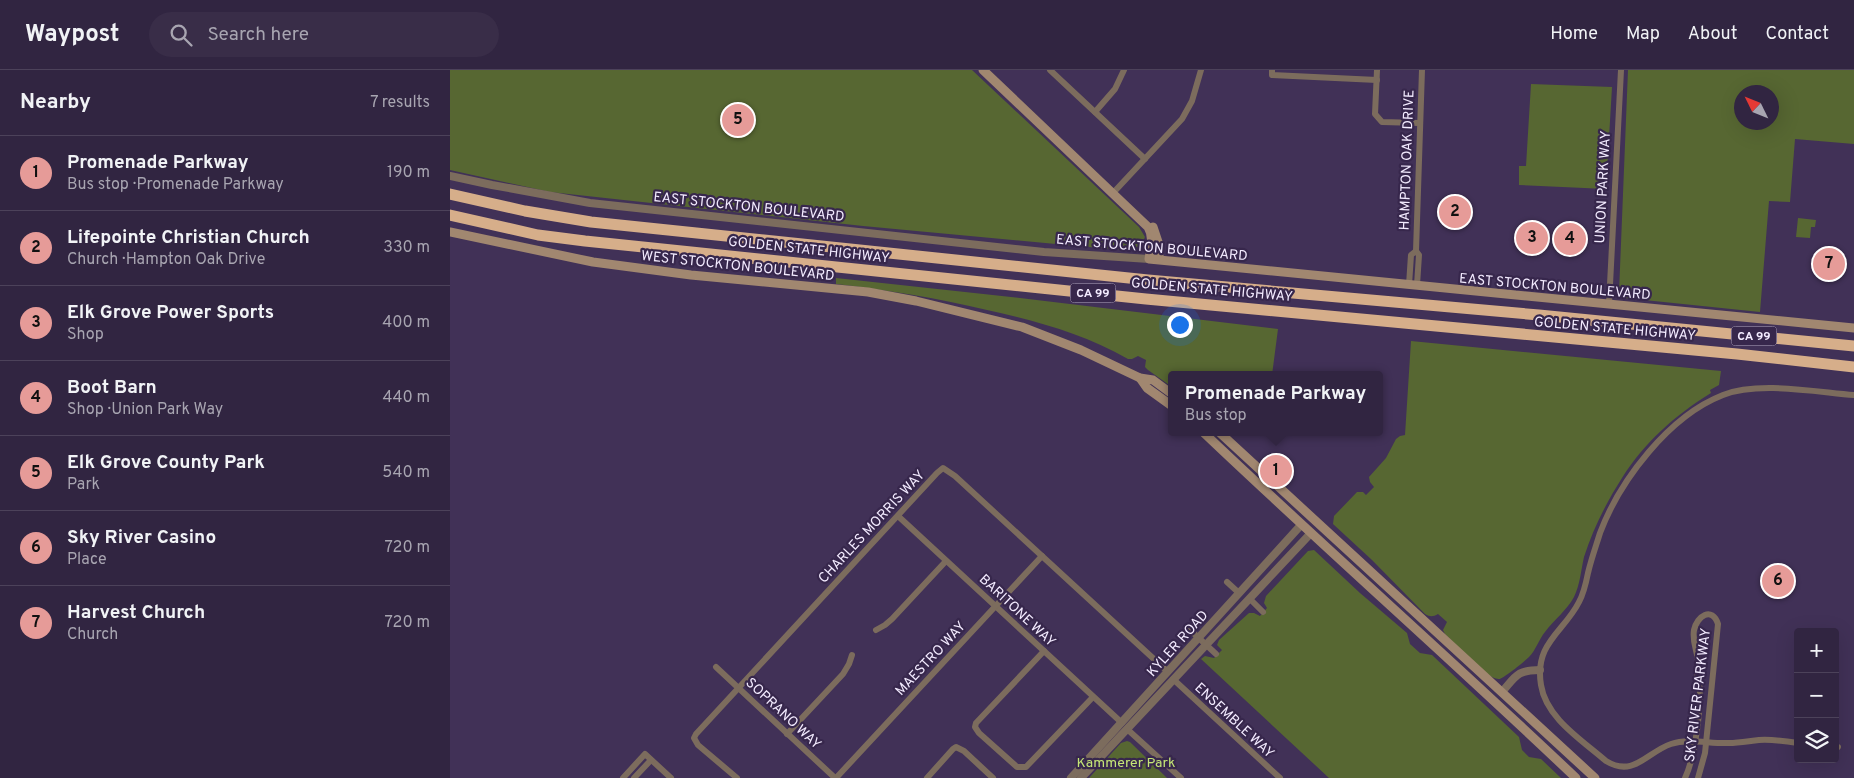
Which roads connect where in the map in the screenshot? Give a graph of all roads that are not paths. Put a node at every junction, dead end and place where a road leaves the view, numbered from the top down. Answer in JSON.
{"nodes":[{"id":1,"x":983,"y":70,"type":"edge"},
{"id":2,"x":1050,"y":70,"type":"edge"},
{"id":3,"x":1124,"y":70,"type":"edge"},
{"id":4,"x":1202,"y":70,"type":"edge"},
{"id":5,"x":1272,"y":70,"type":"edge"},
{"id":6,"x":1377,"y":70,"type":"edge"},
{"id":7,"x":1422,"y":70,"type":"edge"},
{"id":8,"x":1621,"y":70,"type":"edge"},
{"id":9,"x":1376,"y":80,"type":"junction"},
{"id":10,"x":1095,"y":112,"type":"junction"},
{"id":11,"x":1419,"y":123,"type":"junction"},
{"id":12,"x":1145,"y":159,"type":"junction"},
{"id":13,"x":450,"y":176,"type":"edge"},
{"id":14,"x":1114,"y":192,"type":"junction"},
{"id":15,"x":450,"y":194,"type":"edge"},
{"id":16,"x":450,"y":215,"type":"edge"},
{"id":17,"x":450,"y":232,"type":"edge"},
{"id":18,"x":1154,"y":259,"type":"junction"},
{"id":19,"x":1413,"y":285,"type":"junction"},
{"id":20,"x":1609,"y":304,"type":"junction"},
{"id":21,"x":1854,"y":328,"type":"edge"},
{"id":22,"x":1854,"y":346,"type":"edge"},
{"id":23,"x":1854,"y":367,"type":"edge"},
{"id":24,"x":1140,"y":378,"type":"junction"},
{"id":25,"x":1168,"y":391,"type":"edge"},
{"id":26,"x":1854,"y":395,"type":"edge"},
{"id":27,"x":1168,"y":403,"type":"edge"},
{"id":28,"x":1207,"y":436,"type":"edge"},
{"id":29,"x":1210,"y":436,"type":"edge"},
{"id":30,"x":1223,"y":436,"type":"edge"},
{"id":31,"x":1247,"y":458,"type":"junction"},
{"id":32,"x":898,"y":516,"type":"junction"},
{"id":33,"x":1302,"y":525,"type":"junction"},
{"id":34,"x":1311,"y":533,"type":"junction"},
{"id":35,"x":1280,"y":548,"type":"junction"},
{"id":36,"x":1042,"y":556,"type":"junction"},
{"id":37,"x":946,"y":561,"type":"junction"},
{"id":38,"x":1227,"y":582,"type":"dead end"},
{"id":39,"x":1239,"y":593,"type":"junction"},
{"id":40,"x":1379,"y":596,"type":"junction"},
{"id":41,"x":1250,"y":599,"type":"junction"},
{"id":42,"x":995,"y":606,"type":"junction"},
{"id":43,"x":1263,"y":612,"type":"dead end"},
{"id":44,"x":1188,"y":628,"type":"dead end"},
{"id":45,"x":876,"y":630,"type":"dead end"},
{"id":46,"x":1432,"y":630,"type":"junction"},
{"id":47,"x":1199,"y":638,"type":"junction"},
{"id":48,"x":1426,"y":638,"type":"junction"},
{"id":49,"x":1206,"y":645,"type":"junction"},
{"id":50,"x":1044,"y":652,"type":"junction"},
{"id":51,"x":1216,"y":654,"type":"dead end"},
{"id":52,"x":852,"y":655,"type":"dead end"},
{"id":53,"x":716,"y":667,"type":"dead end"},
{"id":54,"x":1540,"y":670,"type":"junction"},
{"id":55,"x":1167,"y":673,"type":"junction"},
{"id":56,"x":1480,"y":674,"type":"junction"},
{"id":57,"x":1173,"y":679,"type":"junction"},
{"id":58,"x":739,"y":688,"type":"junction"},
{"id":59,"x":1502,"y":692,"type":"junction"},
{"id":60,"x":1093,"y":697,"type":"junction"},
{"id":61,"x":1124,"y":726,"type":"junction"},
{"id":62,"x":787,"y":734,"type":"junction"},
{"id":63,"x":1695,"y":742,"type":"junction"},
{"id":64,"x":1706,"y":743,"type":"junction"},
{"id":65,"x":1794,"y":743,"type":"edge"},
{"id":66,"x":651,"y":760,"type":"junction"},
{"id":67,"x":1083,"y":777,"type":"edge"},
{"id":68,"x":623,"y":778,"type":"edge"},
{"id":69,"x":634,"y":778,"type":"edge"},
{"id":70,"x":671,"y":778,"type":"edge"},
{"id":71,"x":736,"y":778,"type":"edge"},
{"id":72,"x":836,"y":778,"type":"edge"},
{"id":73,"x":927,"y":778,"type":"edge"},
{"id":74,"x":993,"y":778,"type":"edge"},
{"id":75,"x":1071,"y":778,"type":"edge"},
{"id":76,"x":1181,"y":778,"type":"edge"},
{"id":77,"x":1280,"y":778,"type":"edge"},
{"id":78,"x":1576,"y":778,"type":"edge"},
{"id":79,"x":1595,"y":778,"type":"edge"},
{"id":80,"x":1686,"y":778,"type":"edge"},
{"id":81,"x":1698,"y":778,"type":"edge"}],
"edges":[{"from":1,"to":14,"type":"main road"},
{"from":2,"to":10,"type":"street"},
{"from":3,"to":10,"type":"street"},
{"from":4,"to":12,"type":"street"},
{"from":5,"to":9,"type":"street"},
{"from":6,"to":9,"type":"street"},
{"from":7,"to":11,"type":"street","name":"HAMPTON OAK DRIVE"},
{"from":8,"to":20,"type":"street","name":"UNION PARK WAY"},
{"from":9,"to":11,"type":"street"},
{"from":10,"to":12,"type":"street"},
{"from":11,"to":19,"type":"street","name":"HAMPTON OAK DRIVE"},
{"from":12,"to":14,"type":"street"},
{"from":13,"to":18,"type":"street","name":"EAST STOCKTON BOULEVARD"},
{"from":14,"to":18,"type":"main road"},
{"from":15,"to":22,"type":"highway","name":"GOLDEN STATE HIGHWAY","number":"CA 99"},
{"from":16,"to":23,"type":"highway","name":"GOLDEN STATE HIGHWAY","number":"CA 99"},
{"from":17,"to":24,"type":"main road","name":"WEST STOCKTON BOULEVARD"},
{"from":18,"to":19,"type":"main road","name":"EAST STOCKTON BOULEVARD"},
{"from":19,"to":20,"type":"main road","name":"EAST STOCKTON BOULEVARD"},
{"from":20,"to":21,"type":"main road","name":"EAST STOCKTON BOULEVARD"},
{"from":24,"to":25,"type":"main road","name":"WEST STOCKTON BOULEVARD"},
{"from":24,"to":27,"type":"main road"},
{"from":26,"to":54,"type":"street"},
{"from":28,"to":33,"type":"main road"},
{"from":29,"to":31,"type":"main road"},
{"from":30,"to":31,"type":"main road"},
{"from":31,"to":46,"type":"main road"},
{"from":32,"to":36,"type":"street","name":"CHARLES MORRIS WAY"},
{"from":32,"to":37,"type":"street","name":"BARITONE WAY"},
{"from":32,"to":58,"type":"street","name":"CHARLES MORRIS WAY"},
{"from":33,"to":34,"type":"main road"},
{"from":33,"to":35,"type":"street","name":"KYLER ROAD"},
{"from":34,"to":40,"type":"main road"},
{"from":34,"to":41,"type":"street","name":"KYLER ROAD"},
{"from":35,"to":39,"type":"street","name":"KYLER ROAD"},
{"from":35,"to":41,"type":"street"},
{"from":36,"to":42,"type":"street","name":"MAESTRO WAY"},
{"from":36,"to":55,"type":"street","name":"CHARLES MORRIS WAY"},
{"from":37,"to":42,"type":"street","name":"BARITONE WAY"},
{"from":37,"to":45,"type":"street"},
{"from":38,"to":39,"type":"street"},
{"from":39,"to":47,"type":"street","name":"KYLER ROAD"},
{"from":40,"to":46,"type":"main road"},
{"from":40,"to":48,"type":"main road"},
{"from":41,"to":43,"type":"street"},
{"from":41,"to":49,"type":"street","name":"KYLER ROAD"},
{"from":42,"to":50,"type":"street","name":"BARITONE WAY"},
{"from":42,"to":72,"type":"street","name":"MAESTRO WAY"},
{"from":44,"to":47,"type":"street"},
{"from":46,"to":56,"type":"main road"},
{"from":47,"to":49,"type":"street"},
{"from":47,"to":55,"type":"street","name":"KYLER ROAD"},
{"from":48,"to":56,"type":"main road"},
{"from":48,"to":78,"type":"main road"},
{"from":49,"to":51,"type":"street"},
{"from":49,"to":57,"type":"street","name":"KYLER ROAD"},
{"from":50,"to":60,"type":"street","name":"BARITONE WAY"},
{"from":50,"to":60,"type":"street"},
{"from":52,"to":62,"type":"street"},
{"from":53,"to":58,"type":"street","name":"SOPRANO WAY"},
{"from":54,"to":59,"type":"street"},
{"from":54,"to":63,"type":"street"},
{"from":55,"to":61,"type":"street","name":"KYLER ROAD"},
{"from":56,"to":59,"type":"main road"},
{"from":57,"to":61,"type":"street","name":"KYLER ROAD"},
{"from":57,"to":77,"type":"street","name":"ENSEMBLE WAY"},
{"from":58,"to":62,"type":"street","name":"SOPRANO WAY"},
{"from":58,"to":71,"type":"street","name":"CHARLES MORRIS WAY"},
{"from":59,"to":79,"type":"main road"},
{"from":60,"to":61,"type":"street","name":"BARITONE WAY"},
{"from":61,"to":67,"type":"street"},
{"from":61,"to":75,"type":"street","name":"KYLER ROAD"},
{"from":61,"to":76,"type":"street","name":"BARITONE WAY"},
{"from":62,"to":72,"type":"street","name":"SOPRANO WAY"},
{"from":63,"to":64,"type":"street"},
{"from":63,"to":64,"type":"street","name":"SKY RIVER PARKWAY"},
{"from":63,"to":80,"type":"street","name":"SKY RIVER PARKWAY"},
{"from":64,"to":65,"type":"street"},
{"from":64,"to":81,"type":"street","name":"SKY RIVER PARKWAY"},
{"from":66,"to":68,"type":"street"},
{"from":66,"to":69,"type":"street"},
{"from":66,"to":70,"type":"street"},
{"from":73,"to":74,"type":"street"}]}
